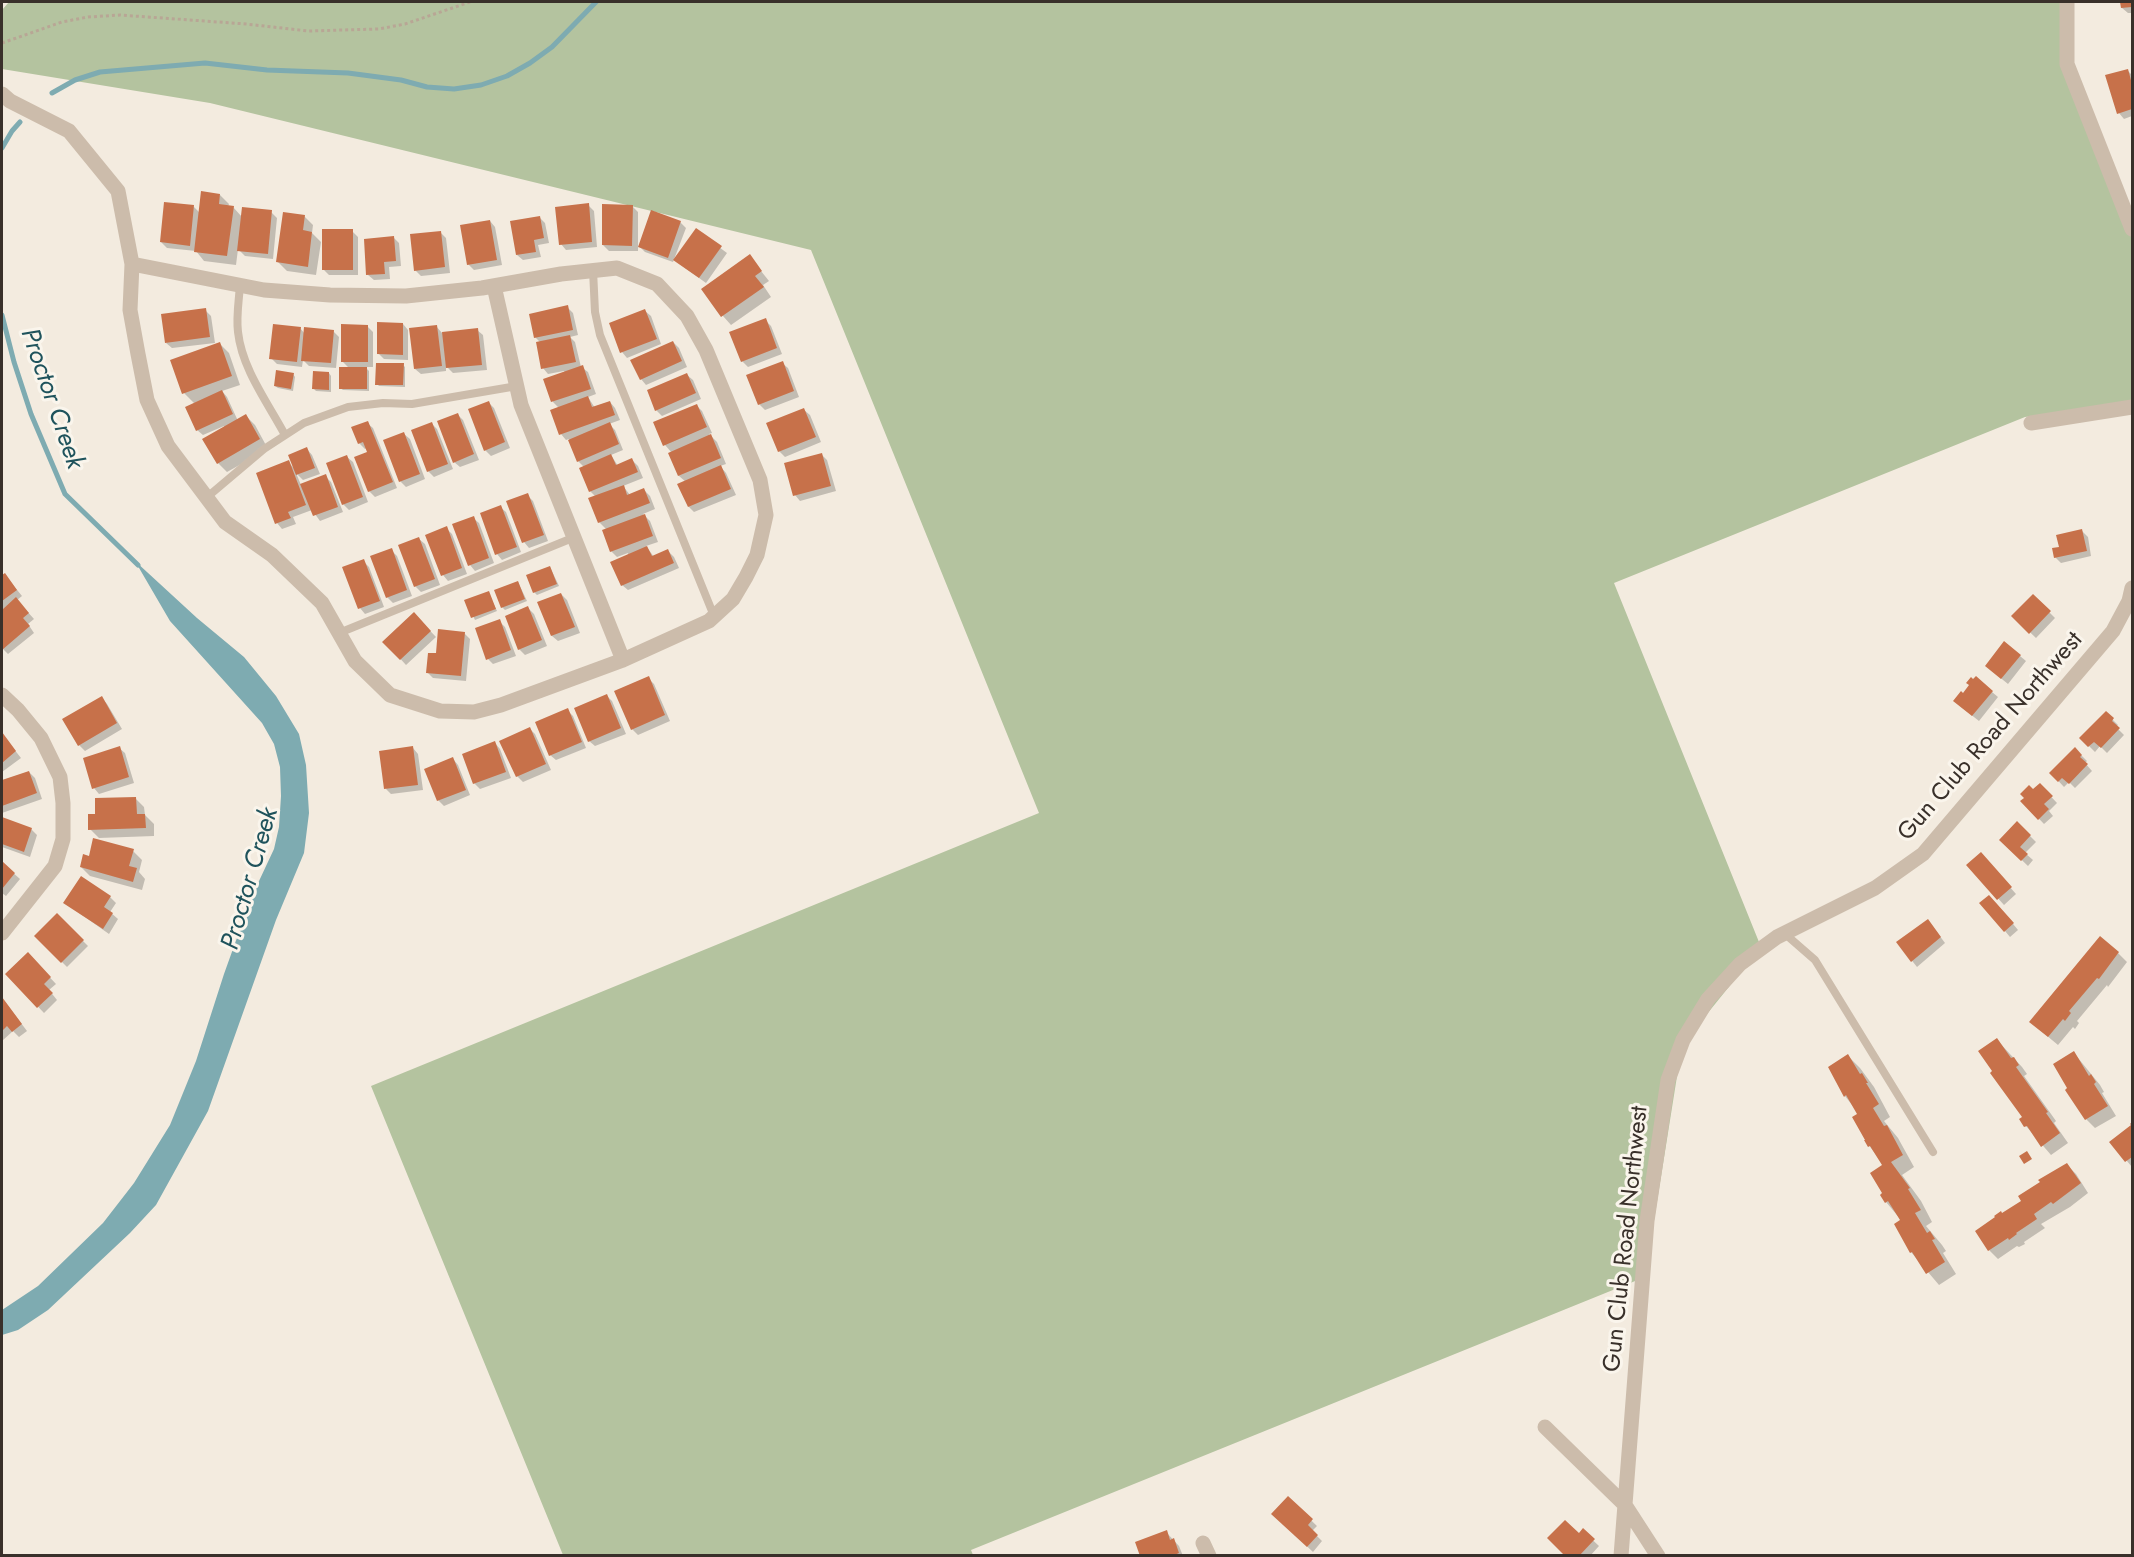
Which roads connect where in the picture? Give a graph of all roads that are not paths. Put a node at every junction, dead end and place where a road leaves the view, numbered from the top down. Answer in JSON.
{"nodes":[{"id":1,"x":2067,"y":2,"type":"edge"},
{"id":2,"x":2,"y":94,"type":"edge"},
{"id":3,"x":2133,"y":229,"type":"edge"},
{"id":4,"x":132,"y":264,"type":"junction"},
{"id":5,"x":593,"y":270,"type":"junction"},
{"id":6,"x":240,"y":285,"type":"junction"},
{"id":7,"x":494,"y":286,"type":"junction"},
{"id":8,"x":517,"y":386,"type":"junction"},
{"id":9,"x":2133,"y":407,"type":"edge"},
{"id":10,"x":2031,"y":423,"type":"dead end"},
{"id":11,"x":285,"y":435,"type":"junction"},
{"id":12,"x":206,"y":498,"type":"junction"},
{"id":13,"x":575,"y":537,"type":"junction"},
{"id":14,"x":2133,"y":588,"type":"edge"},
{"id":15,"x":714,"y":616,"type":"junction"},
{"id":16,"x":339,"y":633,"type":"junction"},
{"id":17,"x":622,"y":660,"type":"junction"},
{"id":18,"x":2,"y":695,"type":"edge"},
{"id":19,"x":2,"y":933,"type":"edge"},
{"id":20,"x":1785,"y":933,"type":"junction"},
{"id":21,"x":1933,"y":1152,"type":"dead end"},
{"id":22,"x":1545,"y":1427,"type":"dead end"},
{"id":23,"x":1625,"y":1505,"type":"junction"},
{"id":24,"x":1621,"y":1556,"type":"edge"},
{"id":25,"x":1658,"y":1556,"type":"edge"}],
"edges":[{"from":1,"to":3,"type":"street"},
{"from":2,"to":4,"type":"street"},
{"from":4,"to":6,"type":"street"},
{"from":4,"to":12,"type":"street"},
{"from":5,"to":7,"type":"street"},
{"from":5,"to":15,"type":"lane"},
{"from":5,"to":15,"type":"street"},
{"from":6,"to":7,"type":"street"},
{"from":6,"to":11,"type":"lane"},
{"from":7,"to":8,"type":"street"},
{"from":8,"to":11,"type":"lane"},
{"from":8,"to":13,"type":"street"},
{"from":9,"to":10,"type":"street"},
{"from":11,"to":12,"type":"lane"},
{"from":12,"to":16,"type":"street"},
{"from":13,"to":16,"type":"lane"},
{"from":13,"to":17,"type":"street"},
{"from":14,"to":20,"type":"street","name":"Gun Club Road Northwest"},
{"from":15,"to":17,"type":"street"},
{"from":16,"to":17,"type":"street"},
{"from":18,"to":19,"type":"street"},
{"from":20,"to":21,"type":"lane"},
{"from":20,"to":23,"type":"street","name":"Gun Club Road Northwest"},
{"from":22,"to":23,"type":"street"},
{"from":23,"to":24,"type":"street","name":"Gun Club Road Northwest"},
{"from":23,"to":25,"type":"street"}]}
